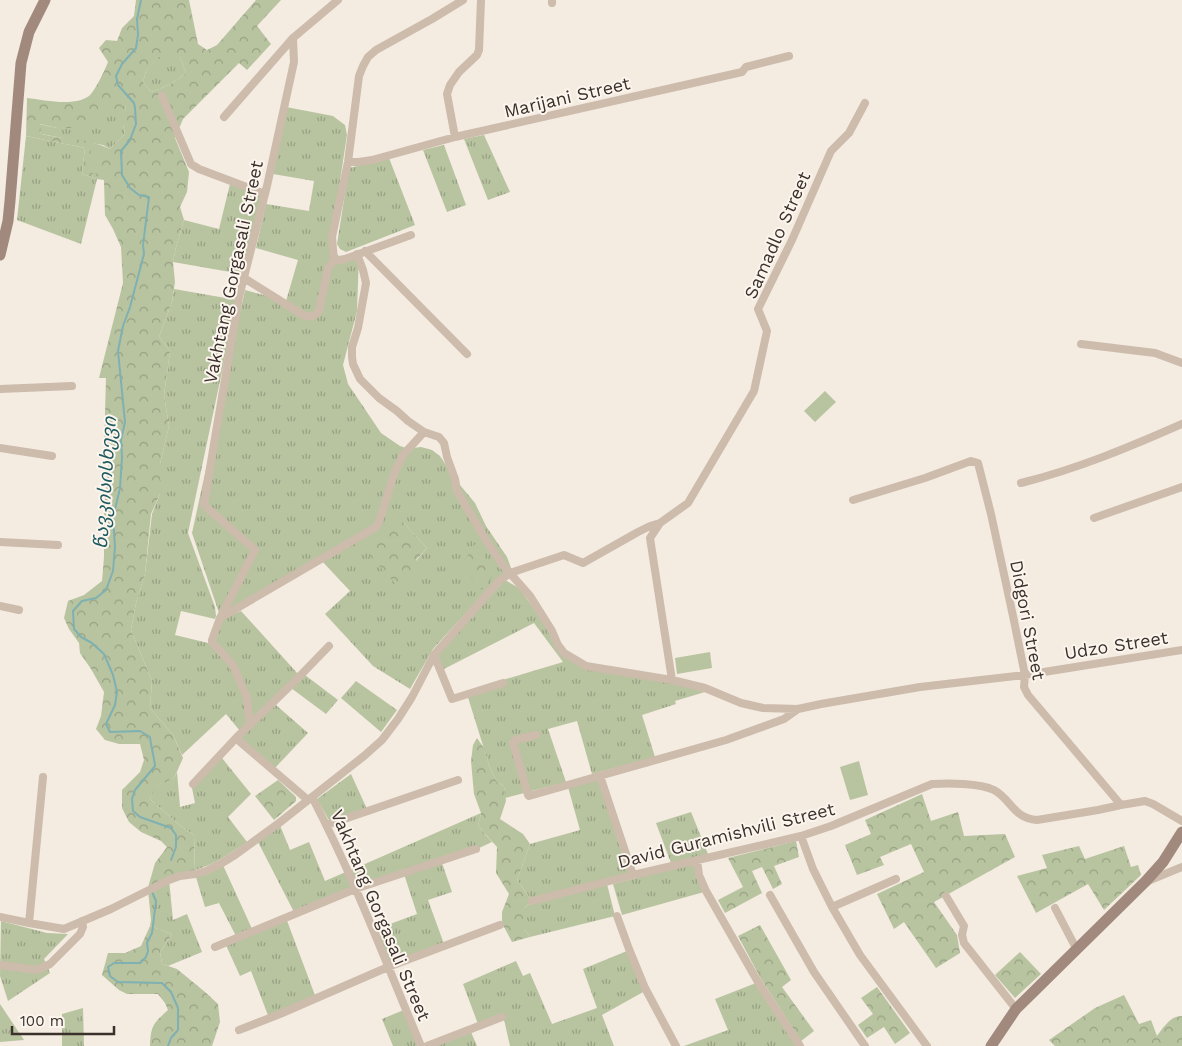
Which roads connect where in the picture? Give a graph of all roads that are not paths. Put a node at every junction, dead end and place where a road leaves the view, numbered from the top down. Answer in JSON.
{"nodes":[{"id":1,"x":45,"y":0,"type":"edge"},
{"id":2,"x":338,"y":0,"type":"edge"},
{"id":3,"x":463,"y":0,"type":"edge"},
{"id":4,"x":481,"y":0,"type":"edge"},
{"id":5,"x":293,"y":38,"type":"junction"},
{"id":6,"x":789,"y":56,"type":"dead end"},
{"id":7,"x":162,"y":96,"type":"dead end"},
{"id":8,"x":866,"y":103,"type":"dead end"},
{"id":9,"x":224,"y":116,"type":"dead end"},
{"id":10,"x":456,"y":137,"type":"junction"},
{"id":11,"x":348,"y":162,"type":"junction"},
{"id":12,"x":265,"y":194,"type":"junction"},
{"id":13,"x":4,"y":219,"type":"edge"},
{"id":14,"x":411,"y":235,"type":"dead end"},
{"id":15,"x":365,"y":251,"type":"junction"},
{"id":16,"x":0,"y":254,"type":"edge"},
{"id":17,"x":357,"y":254,"type":"junction"},
{"id":18,"x":334,"y":261,"type":"junction"},
{"id":19,"x":244,"y":278,"type":"junction"},
{"id":20,"x":1081,"y":344,"type":"dead end"},
{"id":21,"x":467,"y":354,"type":"dead end"},
{"id":22,"x":1182,"y":363,"type":"edge"},
{"id":23,"x":72,"y":386,"type":"dead end"},
{"id":24,"x":0,"y":389,"type":"edge"},
{"id":25,"x":1182,"y":424,"type":"edge"},
{"id":26,"x":424,"y":432,"type":"junction"},
{"id":27,"x":0,"y":448,"type":"edge"},
{"id":28,"x":52,"y":456,"type":"dead end"},
{"id":29,"x":1021,"y":483,"type":"dead end"},
{"id":30,"x":1182,"y":487,"type":"edge"},
{"id":31,"x":853,"y":500,"type":"dead end"},
{"id":32,"x":1094,"y":518,"type":"dead end"},
{"id":33,"x":660,"y":523,"type":"junction"},
{"id":34,"x":0,"y":542,"type":"edge"},
{"id":35,"x":58,"y":545,"type":"dead end"},
{"id":36,"x":510,"y":573,"type":"junction"},
{"id":37,"x":0,"y":606,"type":"edge"},
{"id":38,"x":19,"y":610,"type":"dead end"},
{"id":39,"x":220,"y":618,"type":"junction"},
{"id":40,"x":329,"y":646,"type":"dead end"},
{"id":41,"x":1182,"y":650,"type":"edge"},
{"id":42,"x":434,"y":656,"type":"junction"},
{"id":43,"x":1025,"y":675,"type":"junction"},
{"id":44,"x":672,"y":680,"type":"junction"},
{"id":45,"x":503,"y":683,"type":"dead end"},
{"id":46,"x":798,"y":709,"type":"junction"},
{"id":47,"x":250,"y":725,"type":"junction"},
{"id":48,"x":536,"y":735,"type":"dead end"},
{"id":49,"x":237,"y":737,"type":"junction"},
{"id":50,"x":600,"y":776,"type":"junction"},
{"id":51,"x":43,"y":778,"type":"dead end"},
{"id":52,"x":458,"y":780,"type":"dead end"},
{"id":53,"x":193,"y":784,"type":"dead end"},
{"id":54,"x":310,"y":798,"type":"junction"},
{"id":55,"x":1120,"y":805,"type":"junction"},
{"id":56,"x":1182,"y":821,"type":"edge"},
{"id":57,"x":327,"y":825,"type":"junction"},
{"id":58,"x":1182,"y":832,"type":"edge"},
{"id":59,"x":801,"y":836,"type":"junction"},
{"id":60,"x":476,"y":849,"type":"dead end"},
{"id":61,"x":697,"y":860,"type":"junction"},
{"id":62,"x":1182,"y":867,"type":"edge"},
{"id":63,"x":633,"y":875,"type":"junction"},
{"id":64,"x":896,"y":879,"type":"dead end"},
{"id":65,"x":1146,"y":881,"type":"junction"},
{"id":66,"x":355,"y":889,"type":"junction"},
{"id":67,"x":770,"y":896,"type":"dead end"},
{"id":68,"x":946,"y":896,"type":"dead end"},
{"id":69,"x":532,"y":901,"type":"dead end"},
{"id":70,"x":832,"y":907,"type":"junction"},
{"id":71,"x":1055,"y":908,"type":"dead end"},
{"id":72,"x":617,"y":916,"type":"dead end"},
{"id":73,"x":0,"y":917,"type":"edge"},
{"id":74,"x":82,"y":921,"type":"junction"},
{"id":75,"x":30,"y":923,"type":"junction"},
{"id":76,"x":500,"y":925,"type":"dead end"},
{"id":77,"x":215,"y":947,"type":"dead end"},
{"id":78,"x":1077,"y":950,"type":"junction"},
{"id":79,"x":0,"y":965,"type":"edge"},
{"id":80,"x":388,"y":966,"type":"junction"},
{"id":81,"x":1016,"y":1009,"type":"junction"},
{"id":82,"x":502,"y":1017,"type":"dead end"},
{"id":83,"x":239,"y":1030,"type":"dead end"},
{"id":84,"x":421,"y":1046,"type":"edge"},
{"id":85,"x":427,"y":1046,"type":"edge"},
{"id":86,"x":676,"y":1046,"type":"edge"},
{"id":87,"x":800,"y":1046,"type":"edge"},
{"id":88,"x":865,"y":1046,"type":"edge"},
{"id":89,"x":926,"y":1046,"type":"edge"},
{"id":90,"x":991,"y":1046,"type":"edge"}],
"edges":[{"from":1,"to":13,"type":"street"},
{"from":2,"to":5,"type":"street"},
{"from":3,"to":11,"type":"street"},
{"from":4,"to":10,"type":"street"},
{"from":5,"to":9,"type":"street"},
{"from":5,"to":12,"type":"street","name":"Vakhtang Gorgasali Street"},
{"from":6,"to":10,"type":"street","name":"Marijani Street"},
{"from":7,"to":12,"type":"street"},
{"from":8,"to":33,"type":"street","name":"Samadlo Street"},
{"from":10,"to":11,"type":"street","name":"Marijani Street"},
{"from":11,"to":18,"type":"street"},
{"from":12,"to":19,"type":"street","name":"Vakhtang Gorgasali Street"},
{"from":13,"to":16,"type":"street"},
{"from":14,"to":15,"type":"street"},
{"from":15,"to":17,"type":"street"},
{"from":15,"to":21,"type":"street"},
{"from":17,"to":18,"type":"street"},
{"from":17,"to":26,"type":"street"},
{"from":18,"to":19,"type":"street"},
{"from":19,"to":39,"type":"street","name":"Vakhtang Gorgasali Street"},
{"from":20,"to":22,"type":"street"},
{"from":23,"to":24,"type":"street"},
{"from":25,"to":29,"type":"street"},
{"from":26,"to":36,"type":"street"},
{"from":26,"to":39,"type":"street"},
{"from":27,"to":28,"type":"street"},
{"from":30,"to":32,"type":"street"},
{"from":31,"to":43,"type":"street","name":"Didgori Street"},
{"from":33,"to":36,"type":"street","name":"Samadlo Street"},
{"from":33,"to":44,"type":"street"},
{"from":34,"to":35,"type":"street"},
{"from":36,"to":42,"type":"street"},
{"from":36,"to":44,"type":"street"},
{"from":37,"to":38,"type":"street"},
{"from":39,"to":47,"type":"street"},
{"from":40,"to":47,"type":"street"},
{"from":41,"to":43,"type":"street","name":"Udzo Street"},
{"from":42,"to":45,"type":"street"},
{"from":42,"to":54,"type":"street"},
{"from":43,"to":46,"type":"street","name":"Udzo Street"},
{"from":43,"to":55,"type":"street","name":"Didgori Street"},
{"from":44,"to":46,"type":"street"},
{"from":46,"to":50,"type":"street"},
{"from":47,"to":49,"type":"street"},
{"from":48,"to":50,"type":"street"},
{"from":49,"to":53,"type":"street"},
{"from":49,"to":54,"type":"street","name":"Vakhtang Gorgasali Street"},
{"from":50,"to":63,"type":"street"},
{"from":51,"to":75,"type":"street"},
{"from":52,"to":57,"type":"street"},
{"from":54,"to":57,"type":"street","name":"Vakhtang Gorgasali Street"},
{"from":54,"to":74,"type":"street"},
{"from":55,"to":56,"type":"street"},
{"from":55,"to":59,"type":"street","name":"David Guramishvili Street"},
{"from":57,"to":66,"type":"street","name":"Vakhtang Gorgasali Street"},
{"from":58,"to":65,"type":"street"},
{"from":59,"to":61,"type":"street","name":"David Guramishvili Street"},
{"from":59,"to":70,"type":"street"},
{"from":60,"to":66,"type":"street"},
{"from":61,"to":63,"type":"street","name":"David Guramishvili Street"},
{"from":61,"to":87,"type":"street"},
{"from":62,"to":65,"type":"street"},
{"from":63,"to":69,"type":"street","name":"David Guramishvili Street"},
{"from":64,"to":70,"type":"street"},
{"from":65,"to":78,"type":"street"},
{"from":66,"to":77,"type":"street"},
{"from":66,"to":80,"type":"street","name":"Vakhtang Gorgasali Street"},
{"from":67,"to":88,"type":"street"},
{"from":68,"to":81,"type":"street"},
{"from":70,"to":89,"type":"street"},
{"from":71,"to":78,"type":"street"},
{"from":72,"to":86,"type":"street"},
{"from":73,"to":75,"type":"street"},
{"from":74,"to":75,"type":"street"},
{"from":74,"to":79,"type":"street"},
{"from":76,"to":80,"type":"street"},
{"from":78,"to":81,"type":"street"},
{"from":80,"to":83,"type":"street"},
{"from":80,"to":84,"type":"street","name":"Vakhtang Gorgasali Street"},
{"from":81,"to":90,"type":"street"},
{"from":82,"to":85,"type":"street"}]}
